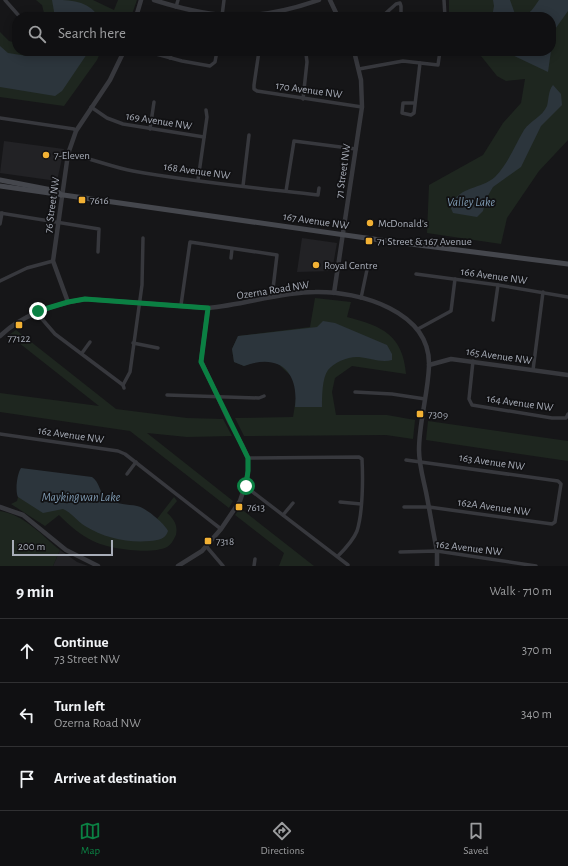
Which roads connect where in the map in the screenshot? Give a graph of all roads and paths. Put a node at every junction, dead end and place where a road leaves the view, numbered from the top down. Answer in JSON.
{"nodes":[{"id":1,"x":5,"y":0,"type":"edge"},
{"id":2,"x":141,"y":0,"type":"edge"},
{"id":3,"x":154,"y":0,"type":"edge"},
{"id":4,"x":178,"y":0,"type":"edge"},
{"id":5,"x":224,"y":0,"type":"edge"},
{"id":6,"x":319,"y":0,"type":"edge"},
{"id":7,"x":330,"y":0,"type":"edge"},
{"id":8,"x":444,"y":0,"type":"edge"},
{"id":9,"x":176,"y":7,"type":"junction"},
{"id":10,"x":16,"y":12,"type":"edge"},
{"id":11,"x":137,"y":12,"type":"edge"},
{"id":12,"x":202,"y":12,"type":"edge"},
{"id":13,"x":222,"y":12,"type":"edge"},
{"id":14,"x":276,"y":12,"type":"edge"},
{"id":15,"x":336,"y":12,"type":"edge"},
{"id":16,"x":386,"y":12,"type":"edge"},
{"id":17,"x":401,"y":12,"type":"edge"},
{"id":18,"x":445,"y":12,"type":"edge"},
{"id":19,"x":122,"y":56,"type":"edge"},
{"id":20,"x":163,"y":56,"type":"edge"},
{"id":21,"x":216,"y":56,"type":"edge"},
{"id":22,"x":258,"y":56,"type":"edge"},
{"id":23,"x":306,"y":56,"type":"edge"},
{"id":24,"x":355,"y":56,"type":"edge"},
{"id":25,"x":439,"y":56,"type":"edge"},
{"id":26,"x":170,"y":58,"type":"joint"},
{"id":27,"x":420,"y":63,"type":"junction"},
{"id":28,"x":359,"y":69,"type":"junction"},
{"id":29,"x":303,"y":98,"type":"junction"},
{"id":30,"x":154,"y":102,"type":"dead end"},
{"id":31,"x":414,"y":103,"type":"junction"},
{"id":32,"x":91,"y":107,"type":"junction"},
{"id":33,"x":362,"y":107,"type":"junction"},
{"id":34,"x":206,"y":110,"type":"dead end"},
{"id":35,"x":0,"y":118,"type":"edge"},
{"id":36,"x":150,"y":129,"type":"junction"},
{"id":37,"x":76,"y":131,"type":"junction"},
{"id":38,"x":249,"y":135,"type":"dead end"},
{"id":39,"x":204,"y":137,"type":"junction"},
{"id":40,"x":356,"y":149,"type":"junction"},
{"id":41,"x":68,"y":154,"type":"junction"},
{"id":42,"x":0,"y":180,"type":"edge"},
{"id":43,"x":198,"y":180,"type":"junction"},
{"id":44,"x":0,"y":186,"type":"edge"},
{"id":45,"x":242,"y":186,"type":"junction"},
{"id":46,"x":319,"y":188,"type":"dead end"},
{"id":47,"x":286,"y":191,"type":"junction"},
{"id":48,"x":62,"y":195,"type":"junction"},
{"id":49,"x":1,"y":213,"type":"edge"},
{"id":50,"x":58,"y":222,"type":"junction"},
{"id":51,"x":0,"y":224,"type":"edge"},
{"id":52,"x":342,"y":235,"type":"junction"},
{"id":53,"x":143,"y":238,"type":"dead end"},
{"id":54,"x":232,"y":249,"type":"junction"},
{"id":55,"x":98,"y":252,"type":"dead end"},
{"id":56,"x":231,"y":258,"type":"dead end"},
{"id":57,"x":53,"y":261,"type":"junction"},
{"id":58,"x":568,"y":264,"type":"edge"},
{"id":59,"x":368,"y":265,"type":"dead end"},
{"id":60,"x":416,"y":274,"type":"dead end"},
{"id":61,"x":455,"y":279,"type":"junction"},
{"id":62,"x":0,"y":281,"type":"edge"},
{"id":63,"x":498,"y":285,"type":"junction"},
{"id":64,"x":543,"y":292,"type":"junction"},
{"id":65,"x":334,"y":293,"type":"junction"},
{"id":66,"x":272,"y":297,"type":"junction"},
{"id":67,"x":568,"y":297,"type":"edge"},
{"id":68,"x":361,"y":298,"type":"junction"},
{"id":69,"x":68,"y":302,"type":"junction"},
{"id":70,"x":140,"y":302,"type":"junction"},
{"id":71,"x":181,"y":305,"type":"junction"},
{"id":72,"x":208,"y":308,"type":"junction"},
{"id":73,"x":38,"y":311,"type":"junction"},
{"id":74,"x":493,"y":320,"type":"dead end"},
{"id":75,"x":418,"y":329,"type":"junction"},
{"id":76,"x":0,"y":336,"type":"edge"},
{"id":77,"x":90,"y":342,"type":"dead end"},
{"id":78,"x":133,"y":343,"type":"junction"},
{"id":79,"x":158,"y":348,"type":"dead end"},
{"id":80,"x":82,"y":353,"type":"junction"},
{"id":81,"x":474,"y":361,"type":"junction"},
{"id":82,"x":429,"y":365,"type":"junction"},
{"id":83,"x":533,"y":370,"type":"junction"},
{"id":84,"x":568,"y":375,"type":"edge"},
{"id":85,"x":355,"y":392,"type":"dead end"},
{"id":86,"x":167,"y":395,"type":"dead end"},
{"id":87,"x":264,"y":396,"type":"dead end"},
{"id":88,"x":217,"y":397,"type":"junction"},
{"id":89,"x":425,"y":399,"type":"junction"},
{"id":90,"x":567,"y":416,"type":"edge"},
{"id":91,"x":0,"y":434,"type":"edge"},
{"id":92,"x":248,"y":458,"type":"junction"},
{"id":93,"x":406,"y":460,"type":"dead end"},
{"id":94,"x":419,"y":461,"type":"junction"},
{"id":95,"x":136,"y":462,"type":"junction"},
{"id":96,"x":127,"y":474,"type":"dead end"},
{"id":97,"x":246,"y":486,"type":"junction"},
{"id":98,"x":340,"y":502,"type":"dead end"},
{"id":99,"x":292,"y":503,"type":"dead end"},
{"id":100,"x":361,"y":504,"type":"junction"},
{"id":101,"x":0,"y":507,"type":"edge"},
{"id":102,"x":404,"y":507,"type":"dead end"},
{"id":103,"x":428,"y":507,"type":"junction"},
{"id":104,"x":283,"y":515,"type":"junction"},
{"id":105,"x":556,"y":522,"type":"joint"},
{"id":106,"x":221,"y":529,"type":"junction"},
{"id":107,"x":206,"y":546,"type":"junction"},
{"id":108,"x":437,"y":551,"type":"junction"},
{"id":109,"x":400,"y":552,"type":"dead end"},
{"id":110,"x":338,"y":556,"type":"junction"},
{"id":111,"x":255,"y":559,"type":"dead end"},
{"id":112,"x":348,"y":565,"type":"dead end"},
{"id":113,"x":98,"y":566,"type":"edge"},
{"id":114,"x":178,"y":566,"type":"edge"},
{"id":115,"x":223,"y":566,"type":"edge"},
{"id":116,"x":254,"y":566,"type":"edge"},
{"id":117,"x":437,"y":566,"type":"edge"},
{"id":118,"x":536,"y":566,"type":"edge"}],
"edges":[{"from":1,"to":10,"type":"street"},
{"from":2,"to":11,"type":"street"},
{"from":3,"to":9,"type":"street"},
{"from":4,"to":9,"type":"street"},
{"from":5,"to":13,"type":"street"},
{"from":6,"to":14,"type":"street"},
{"from":7,"to":15,"type":"street"},
{"from":8,"to":18,"type":"street"},
{"from":9,"to":12,"type":"street"},
{"from":16,"to":17,"type":"street"},
{"from":19,"to":32,"type":"street","name":"76 Street NW"},
{"from":20,"to":26,"type":"street"},
{"from":21,"to":26,"type":"street"},
{"from":22,"to":29,"type":"street","name":"170 Avenue NW"},
{"from":23,"to":29,"type":"street"},
{"from":24,"to":28,"type":"street","name":"71 Street NW"},
{"from":25,"to":27,"type":"street"},
{"from":27,"to":28,"type":"street"},
{"from":27,"to":31,"type":"street"},
{"from":28,"to":33,"type":"street","name":"71 Street NW"},
{"from":29,"to":33,"type":"street","name":"170 Avenue NW"},
{"from":30,"to":36,"type":"street"},
{"from":31,"to":31,"type":"street"},
{"from":32,"to":36,"type":"street","name":"169 Avenue NW"},
{"from":32,"to":37,"type":"street","name":"76 Street NW"},
{"from":33,"to":40,"type":"street","name":"71 Street NW"},
{"from":34,"to":39,"type":"street"},
{"from":35,"to":37,"type":"street"},
{"from":36,"to":39,"type":"street","name":"169 Avenue NW"},
{"from":37,"to":41,"type":"street","name":"76 Street NW"},
{"from":38,"to":45,"type":"street"},
{"from":39,"to":43,"type":"street"},
{"from":40,"to":47,"type":"street"},
{"from":40,"to":52,"type":"street","name":"71 Street NW"},
{"from":41,"to":43,"type":"street","name":"168 Avenue NW"},
{"from":41,"to":48,"type":"street","name":"76 Street NW"},
{"from":42,"to":48,"type":"main road","name":"167 Avenue NW"},
{"from":43,"to":45,"type":"street","name":"168 Avenue NW"},
{"from":44,"to":48,"type":"main road","name":"167 Avenue NW"},
{"from":45,"to":47,"type":"street","name":"168 Avenue NW"},
{"from":46,"to":47,"type":"street","name":"168 Avenue NW"},
{"from":48,"to":50,"type":"street","name":"76 Street NW"},
{"from":48,"to":52,"type":"main road","name":"167 Avenue NW"},
{"from":49,"to":50,"type":"street"},
{"from":49,"to":51,"type":"street"},
{"from":50,"to":55,"type":"street"},
{"from":50,"to":57,"type":"street","name":"76 Street NW"},
{"from":52,"to":58,"type":"main road","name":"167 Avenue NW"},
{"from":52,"to":65,"type":"street","name":"71 Street NW"},
{"from":53,"to":70,"type":"street"},
{"from":54,"to":56,"type":"street"},
{"from":54,"to":66,"type":"street"},
{"from":54,"to":71,"type":"street"},
{"from":57,"to":62,"type":"street"},
{"from":57,"to":69,"type":"street","name":"76 Street NW"},
{"from":59,"to":68,"type":"street"},
{"from":60,"to":61,"type":"street","name":"166 Avenue NW"},
{"from":61,"to":63,"type":"street","name":"166 Avenue NW"},
{"from":61,"to":75,"type":"street"},
{"from":63,"to":64,"type":"street","name":"166 Avenue NW"},
{"from":63,"to":74,"type":"street"},
{"from":64,"to":67,"type":"street","name":"166 Avenue NW"},
{"from":64,"to":83,"type":"street"},
{"from":65,"to":66,"type":"street","name":"Ozerna Road NW"},
{"from":65,"to":68,"type":"street","name":"Ozerna Road NW"},
{"from":66,"to":72,"type":"street","name":"Ozerna Road NW"},
{"from":68,"to":75,"type":"street","name":"Ozerna Road NW"},
{"from":69,"to":70,"type":"street","name":"Ozerna Road NW"},
{"from":69,"to":73,"type":"street","name":"Ozerna Road NW"},
{"from":70,"to":71,"type":"street","name":"Ozerna Road NW"},
{"from":70,"to":78,"type":"street"},
{"from":71,"to":72,"type":"street","name":"Ozerna Road NW"},
{"from":72,"to":88,"type":"street"},
{"from":73,"to":76,"type":"street","name":"Ozerna Road NW"},
{"from":73,"to":80,"type":"street"},
{"from":75,"to":82,"type":"street","name":"Ozerna Road NW"},
{"from":77,"to":80,"type":"street"},
{"from":78,"to":79,"type":"street"},
{"from":78,"to":80,"type":"street"},
{"from":81,"to":82,"type":"street","name":"165 Avenue NW"},
{"from":81,"to":83,"type":"street","name":"165 Avenue NW"},
{"from":81,"to":90,"type":"street","name":"164 Avenue NW"},
{"from":82,"to":89,"type":"street","name":"Ozerna Road NW"},
{"from":83,"to":84,"type":"street","name":"165 Avenue NW"},
{"from":85,"to":89,"type":"street"},
{"from":86,"to":88,"type":"street"},
{"from":87,"to":88,"type":"street"},
{"from":88,"to":92,"type":"street"},
{"from":89,"to":94,"type":"street","name":"Ozerna Road NW"},
{"from":91,"to":95,"type":"street","name":"162 Avenue NW"},
{"from":92,"to":97,"type":"street"},
{"from":92,"to":100,"type":"street"},
{"from":93,"to":94,"type":"street"},
{"from":94,"to":103,"type":"street","name":"Ozerna Road NW"},
{"from":94,"to":105,"type":"street","name":"163 Avenue NW"},
{"from":95,"to":96,"type":"street"},
{"from":95,"to":106,"type":"street","name":"162 Avenue NW"},
{"from":97,"to":104,"type":"street"},
{"from":97,"to":106,"type":"street"},
{"from":98,"to":100,"type":"street"},
{"from":99,"to":104,"type":"street"},
{"from":100,"to":110,"type":"street"},
{"from":101,"to":113,"type":"street"},
{"from":102,"to":103,"type":"street"},
{"from":103,"to":105,"type":"street","name":"162A Avenue NW"},
{"from":103,"to":108,"type":"street","name":"Ozerna Road NW"},
{"from":104,"to":110,"type":"street"},
{"from":106,"to":107,"type":"street"},
{"from":107,"to":114,"type":"street"},
{"from":107,"to":115,"type":"street"},
{"from":108,"to":109,"type":"street","name":"162 Avenue NW"},
{"from":108,"to":117,"type":"street","name":"Ozerna Road NW"},
{"from":108,"to":118,"type":"street","name":"162 Avenue NW"},
{"from":110,"to":112,"type":"street"},
{"from":111,"to":116,"type":"street"}]}
